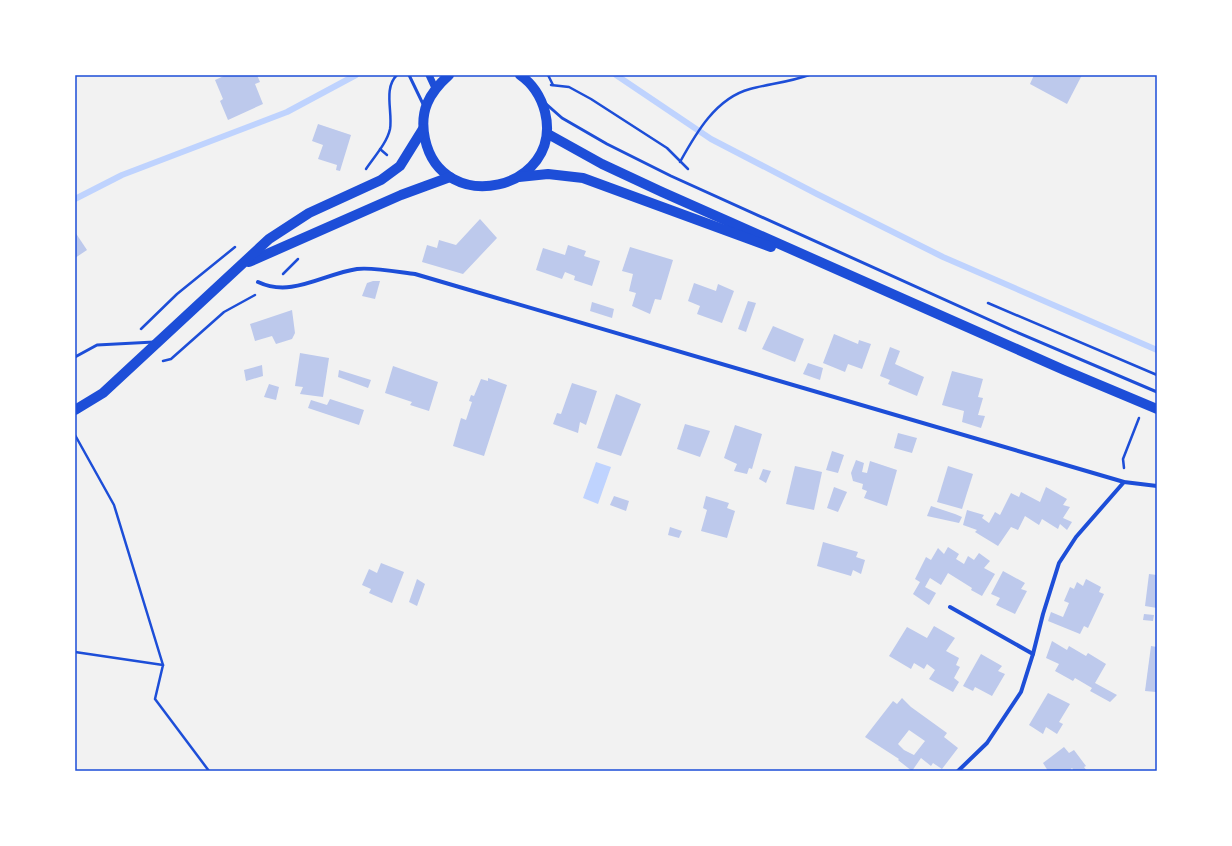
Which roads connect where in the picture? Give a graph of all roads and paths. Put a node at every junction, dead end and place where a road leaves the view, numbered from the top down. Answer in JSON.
{"nodes":[{"id":1,"x":392,"y":75,"type":"edge"},
{"id":2,"x":409,"y":75,"type":"edge"},
{"id":3,"x":429,"y":75,"type":"edge"},
{"id":4,"x":449,"y":75,"type":"edge"},
{"id":5,"x":520,"y":75,"type":"edge"},
{"id":6,"x":548,"y":75,"type":"edge"},
{"id":7,"x":809,"y":75,"type":"edge"},
{"id":8,"x":435,"y":88,"type":"junction"},
{"id":9,"x":542,"y":100,"type":"junction"},
{"id":10,"x":425,"y":107,"type":"junction"},
{"id":11,"x":422,"y":129,"type":"junction"},
{"id":12,"x":548,"y":134,"type":"junction"},
{"id":13,"x":688,"y":147,"type":"dead end"},
{"id":14,"x":380,"y":149,"type":"dead end"},
{"id":15,"x":691,"y":172,"type":"dead end"},
{"id":16,"x":450,"y":177,"type":"junction"},
{"id":17,"x":519,"y":177,"type":"junction"},
{"id":18,"x":302,"y":255,"type":"dead end"},
{"id":19,"x":240,"y":266,"type":"junction"},
{"id":20,"x":852,"y":276,"type":"junction"},
{"id":21,"x":258,"y":282,"type":"dead end"},
{"id":22,"x":268,"y":287,"type":"junction"},
{"id":23,"x":157,"y":342,"type":"junction"},
{"id":24,"x":75,"y":357,"type":"edge"},
{"id":25,"x":158,"y":362,"type":"dead end"},
{"id":26,"x":1157,"y":392,"type":"edge"},
{"id":27,"x":1157,"y":409,"type":"edge"},
{"id":28,"x":75,"y":410,"type":"edge"},
{"id":29,"x":1139,"y":418,"type":"dead end"},
{"id":30,"x":75,"y":435,"type":"edge"},
{"id":31,"x":1124,"y":482,"type":"junction"},
{"id":32,"x":1157,"y":486,"type":"edge"},
{"id":33,"x":950,"y":607,"type":"dead end"},
{"id":34,"x":75,"y":652,"type":"edge"},
{"id":35,"x":1033,"y":654,"type":"junction"},
{"id":36,"x":163,"y":665,"type":"junction"},
{"id":37,"x":209,"y":771,"type":"edge"},
{"id":38,"x":958,"y":771,"type":"edge"}],
"edges":[{"from":1,"to":14,"type":"path"},
{"from":2,"to":10,"type":"lane"},
{"from":3,"to":8,"type":"street"},
{"from":4,"to":8,"type":"main road"},
{"from":5,"to":9,"type":"main road"},
{"from":6,"to":15,"type":"path"},
{"from":7,"to":13,"type":"path"},
{"from":8,"to":10,"type":"main road"},
{"from":9,"to":12,"type":"main road"},
{"from":9,"to":26,"type":"lane"},
{"from":10,"to":11,"type":"main road"},
{"from":11,"to":16,"type":"main road"},
{"from":11,"to":19,"type":"main road"},
{"from":12,"to":17,"type":"main road"},
{"from":12,"to":20,"type":"main road"},
{"from":16,"to":17,"type":"main road"},
{"from":16,"to":19,"type":"main road"},
{"from":17,"to":20,"type":"main road"},
{"from":18,"to":22,"type":"path"},
{"from":19,"to":23,"type":"main road"},
{"from":20,"to":27,"type":"main road"},
{"from":21,"to":22,"type":"street"},
{"from":22,"to":25,"type":"path"},
{"from":22,"to":31,"type":"street"},
{"from":23,"to":24,"type":"lane"},
{"from":23,"to":28,"type":"main road"},
{"from":29,"to":31,"type":"path"},
{"from":30,"to":36,"type":"path"},
{"from":31,"to":32,"type":"street"},
{"from":31,"to":35,"type":"street"},
{"from":33,"to":35,"type":"street"},
{"from":34,"to":36,"type":"path"},
{"from":35,"to":38,"type":"street"},
{"from":36,"to":37,"type":"path"}]}
